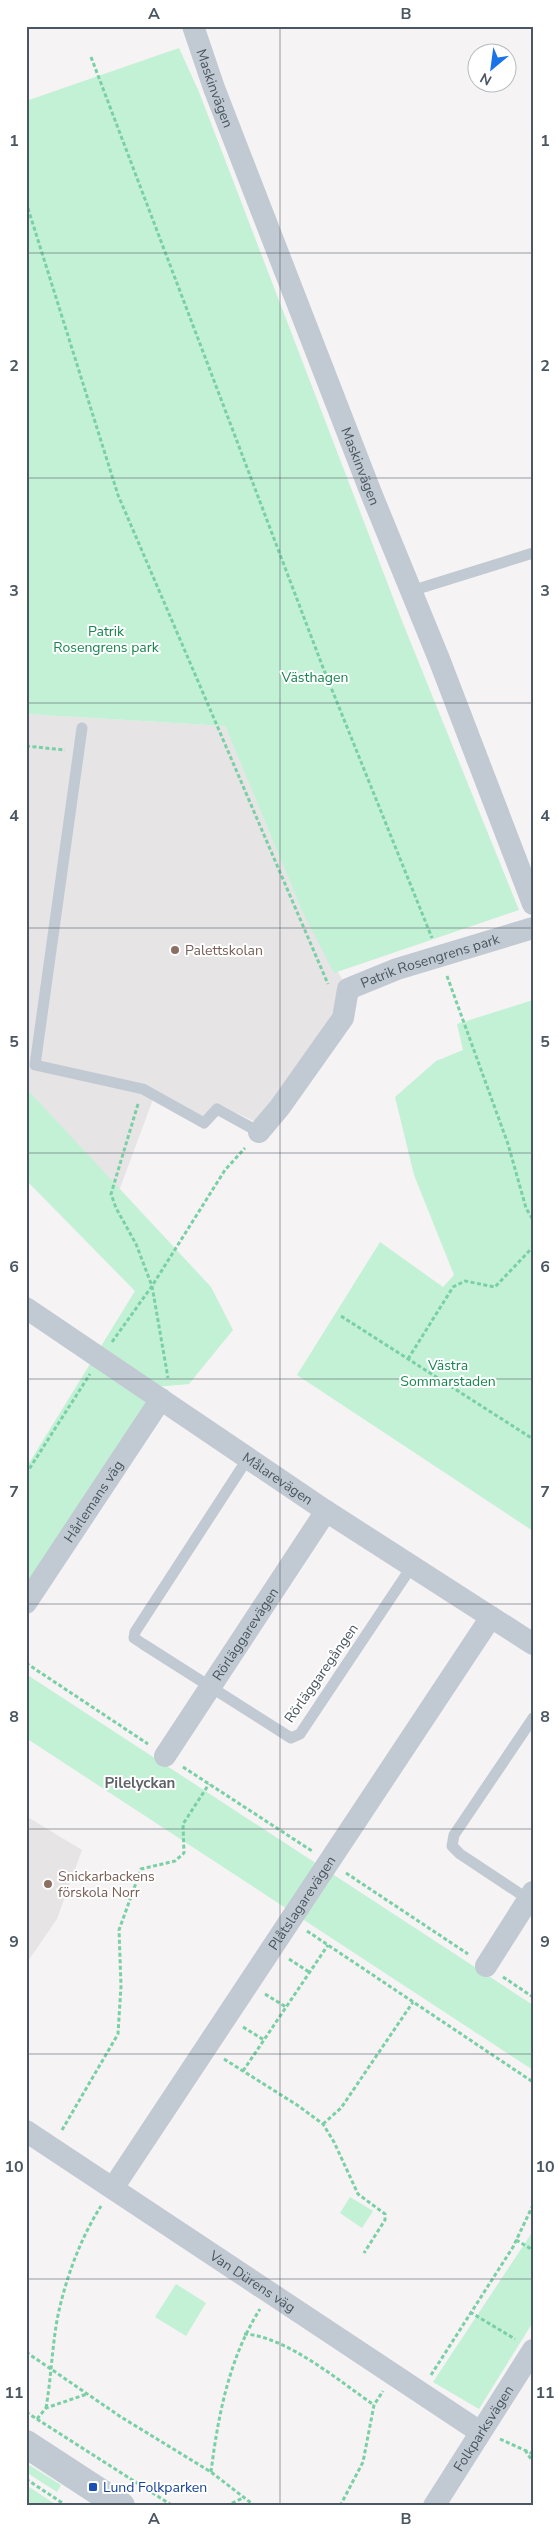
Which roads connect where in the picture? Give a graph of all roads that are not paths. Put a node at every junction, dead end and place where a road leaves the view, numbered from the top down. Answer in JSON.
{"nodes":[{"id":1,"x":193,"y":26,"type":"edge"},
{"id":2,"x":533,"y":553,"type":"edge"},
{"id":3,"x":411,"y":591,"type":"junction"},
{"id":4,"x":82,"y":728,"type":"dead end"},
{"id":5,"x":533,"y":904,"type":"edge"},
{"id":6,"x":533,"y":928,"type":"edge"},
{"id":7,"x":259,"y":1132,"type":"joint"},
{"id":8,"x":26,"y":1308,"type":"edge"},
{"id":9,"x":168,"y":1403,"type":"junction"},
{"id":10,"x":248,"y":1458,"type":"junction"},
{"id":11,"x":326,"y":1511,"type":"junction"},
{"id":12,"x":412,"y":1566,"type":"junction"},
{"id":13,"x":26,"y":1603,"type":"edge"},
{"id":14,"x":491,"y":1617,"type":"junction"},
{"id":15,"x":533,"y":1644,"type":"edge"},
{"id":16,"x":211,"y":1688,"type":"junction"},
{"id":17,"x":533,"y":1718,"type":"edge"},
{"id":18,"x":165,"y":1756,"type":"road end"},
{"id":19,"x":531,"y":1898,"type":"edge"},
{"id":20,"x":486,"y":1966,"type":"road end"},
{"id":21,"x":26,"y":2131,"type":"edge"},
{"id":22,"x":112,"y":2188,"type":"junction"},
{"id":23,"x":525,"y":2345,"type":"edge"},
{"id":24,"x":480,"y":2432,"type":"junction"},
{"id":25,"x":26,"y":2444,"type":"edge"},
{"id":26,"x":121,"y":2506,"type":"edge"},
{"id":27,"x":434,"y":2506,"type":"edge"}],
"edges":[{"from":1,"to":3,"type":"street","name":"Maskinvägen"},
{"from":2,"to":3,"type":"lane"},
{"from":3,"to":5,"type":"street","name":"Maskinvägen"},
{"from":4,"to":7,"type":"lane"},
{"from":6,"to":7,"type":"street","name":"Patrik Rosengrens park"},
{"from":8,"to":9,"type":"street","name":"Målarevägen"},
{"from":9,"to":10,"type":"street","name":"Målarevägen"},
{"from":9,"to":13,"type":"street","name":"Hårlemans väg"},
{"from":10,"to":11,"type":"street","name":"Målarevägen"},
{"from":10,"to":16,"type":"lane","name":"Rörläggaregången"},
{"from":11,"to":12,"type":"street","name":"Målarevägen"},
{"from":11,"to":16,"type":"street","name":"Rörläggarevägen"},
{"from":12,"to":14,"type":"street","name":"Målarevägen"},
{"from":12,"to":16,"type":"lane","name":"Rörläggaregången"},
{"from":14,"to":15,"type":"street","name":"Målarevägen"},
{"from":14,"to":22,"type":"street","name":"Plåtslagarevägen"},
{"from":16,"to":18,"type":"street","name":"Rörläggarevägen"},
{"from":17,"to":19,"type":"lane"},
{"from":19,"to":20,"type":"street"},
{"from":21,"to":22,"type":"street","name":"Van Dürens väg"},
{"from":22,"to":24,"type":"street","name":"Van Dürens väg"},
{"from":23,"to":24,"type":"street","name":"Folkparksvägen"},
{"from":24,"to":27,"type":"street","name":"Folkparksvägen"},
{"from":25,"to":26,"type":"street"}]}
